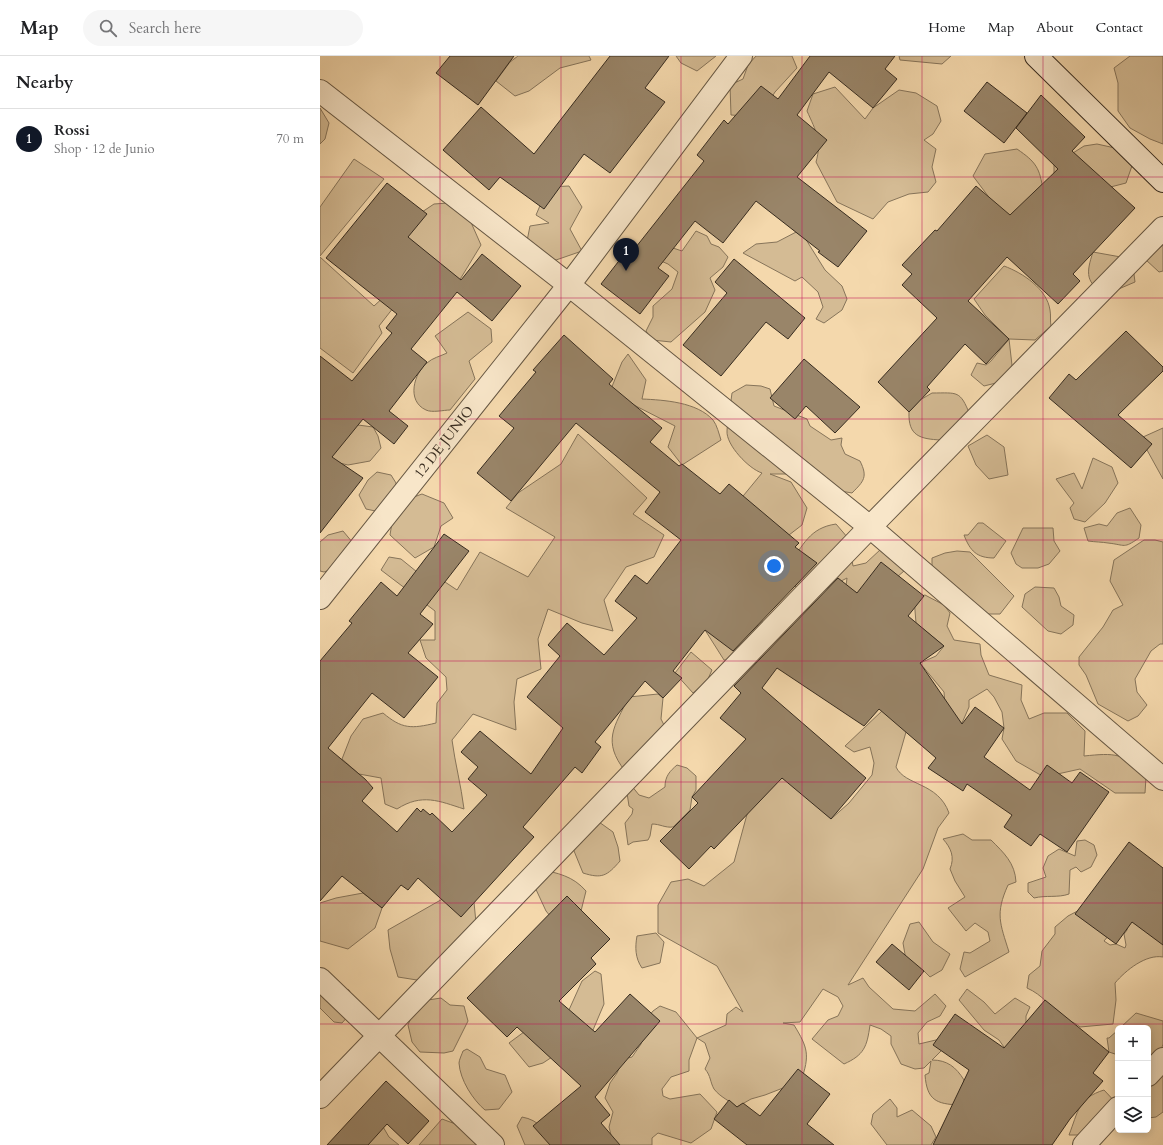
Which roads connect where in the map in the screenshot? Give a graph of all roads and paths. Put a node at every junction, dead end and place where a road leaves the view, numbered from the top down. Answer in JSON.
{"nodes":[{"id":1,"x":741,"y":56,"type":"edge"},
{"id":2,"x":1036,"y":56,"type":"edge"},
{"id":3,"x":320,"y":91,"type":"edge"},
{"id":4,"x":1163,"y":181,"type":"edge"},
{"id":5,"x":1163,"y":228,"type":"edge"},
{"id":6,"x":569,"y":285,"type":"junction"},
{"id":7,"x":870,"y":527,"type":"junction"},
{"id":8,"x":320,"y":598,"type":"edge"},
{"id":9,"x":1163,"y":779,"type":"edge"},
{"id":10,"x":320,"y":979,"type":"edge"},
{"id":11,"x":378,"y":1035,"type":"junction"},
{"id":12,"x":1163,"y":1059,"type":"edge"},
{"id":13,"x":1151,"y":1072,"type":"edge"},
{"id":14,"x":320,"y":1097,"type":"edge"},
{"id":15,"x":1115,"y":1111,"type":"edge"},
{"id":16,"x":493,"y":1145,"type":"edge"},
{"id":17,"x":1084,"y":1145,"type":"edge"}],
"edges":[{"from":1,"to":6,"type":"street","name":"12 DE JUNIO"},
{"from":2,"to":4,"type":"street"},
{"from":3,"to":6,"type":"street"},
{"from":5,"to":7,"type":"street"},
{"from":6,"to":7,"type":"street"},
{"from":6,"to":8,"type":"street","name":"12 DE JUNIO"},
{"from":7,"to":9,"type":"street"},
{"from":7,"to":11,"type":"street"},
{"from":10,"to":11,"type":"street"},
{"from":11,"to":14,"type":"street"},
{"from":11,"to":16,"type":"street"},
{"from":12,"to":13,"type":"street"},
{"from":15,"to":17,"type":"street"}]}
